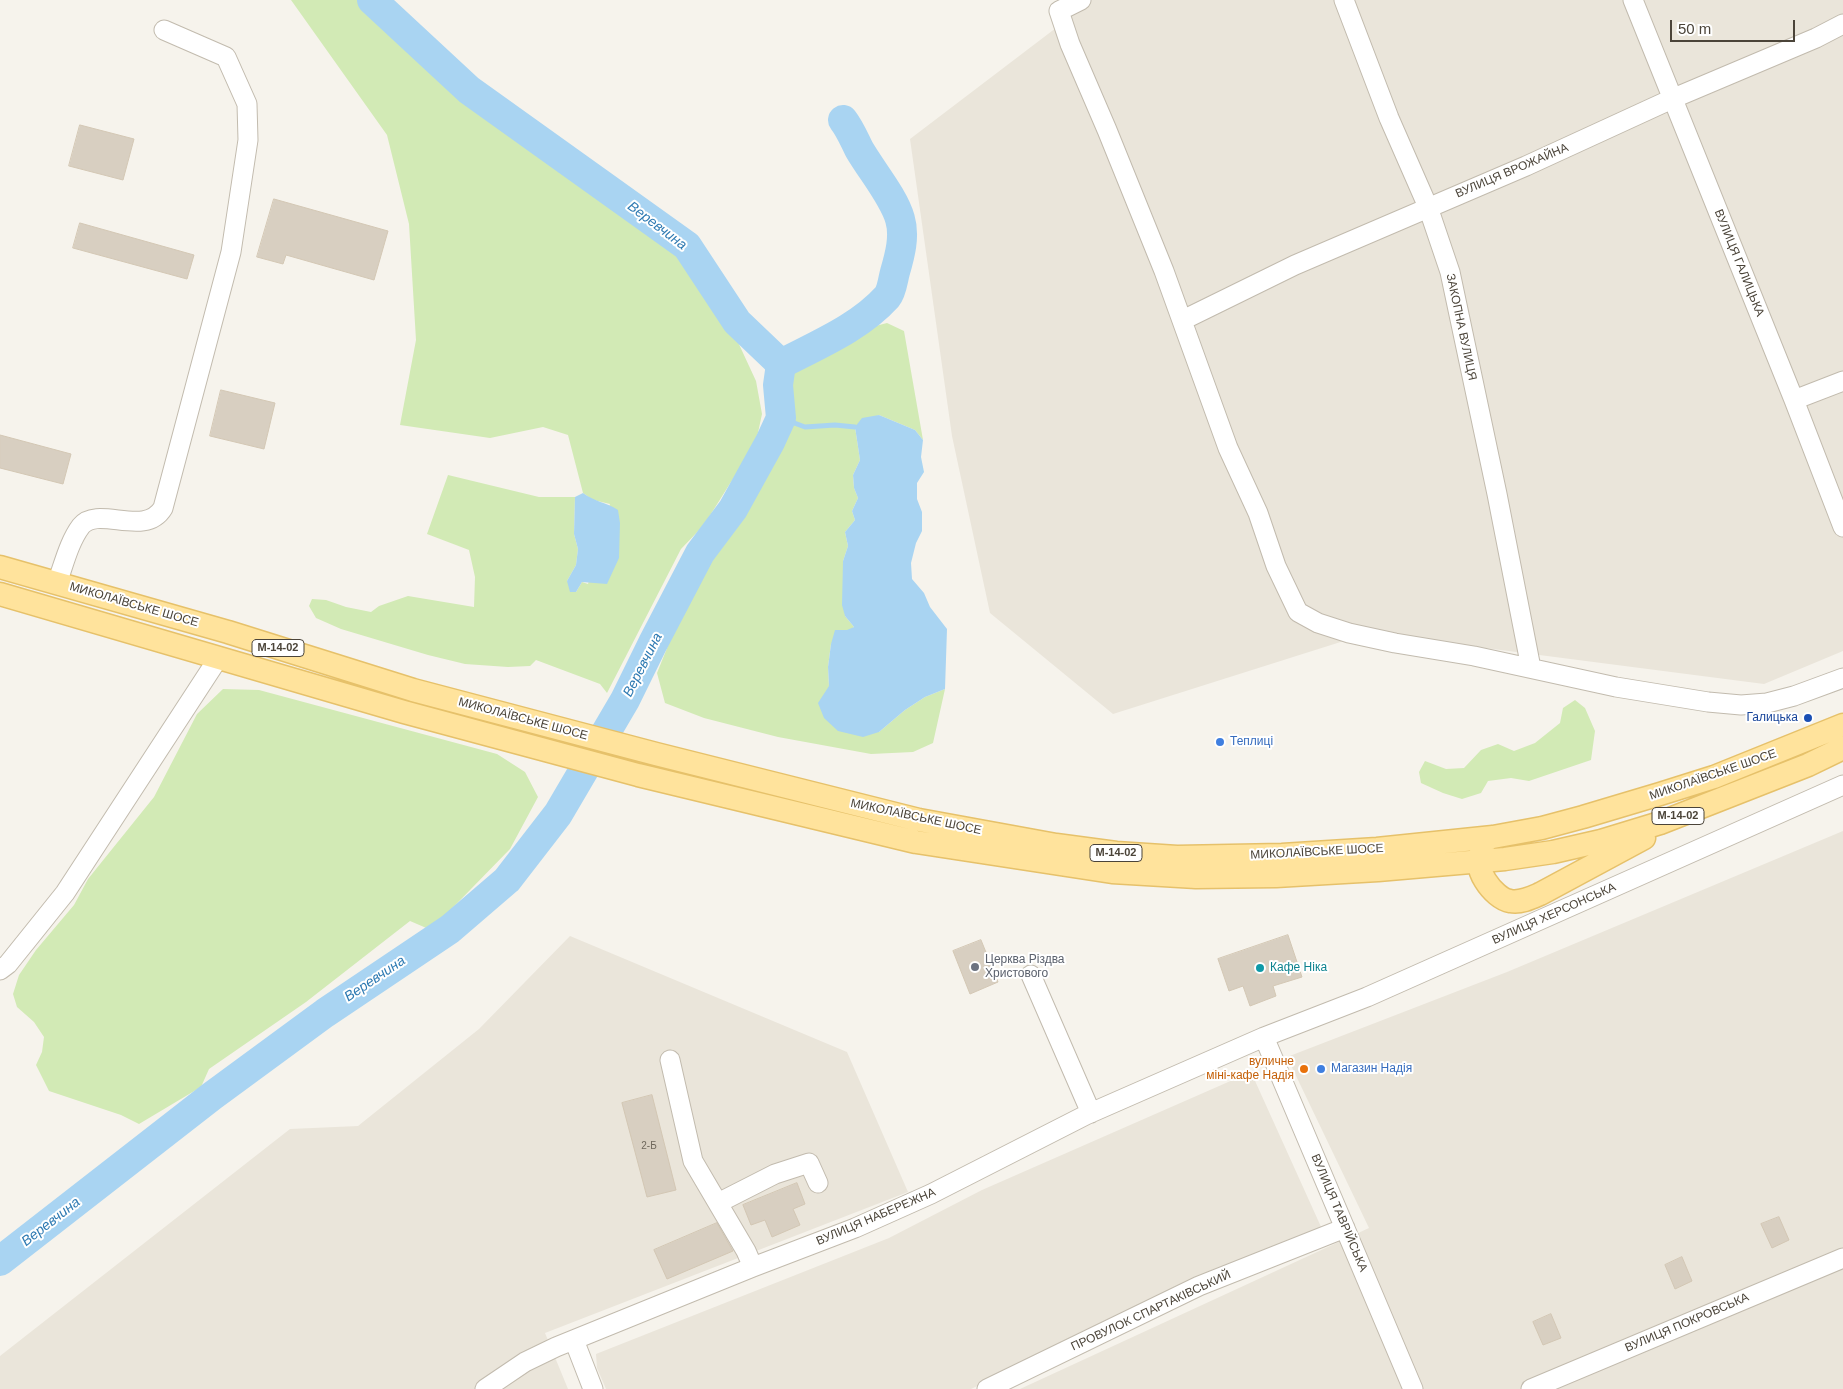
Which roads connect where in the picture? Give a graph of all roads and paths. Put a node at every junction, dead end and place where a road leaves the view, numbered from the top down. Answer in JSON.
{"nodes":[{"id":1,"x":1081,"y":0,"type":"edge"},
{"id":2,"x":1344,"y":0,"type":"edge"},
{"id":3,"x":1633,"y":0,"type":"edge"},
{"id":4,"x":1843,"y":24,"type":"edge"},
{"id":5,"x":164,"y":30,"type":"dead end"},
{"id":6,"x":1674,"y":98,"type":"junction"},
{"id":7,"x":1428,"y":207,"type":"junction"},
{"id":8,"x":1183,"y":320,"type":"junction"},
{"id":9,"x":1843,"y":381,"type":"edge"},
{"id":10,"x":1794,"y":400,"type":"junction"},
{"id":11,"x":1843,"y":527,"type":"edge"},
{"id":12,"x":0,"y":567,"type":"edge"},
{"id":13,"x":57,"y":583,"type":"junction"},
{"id":14,"x":0,"y":594,"type":"edge"},
{"id":15,"x":219,"y":657,"type":"junction"},
{"id":16,"x":1531,"y":668,"type":"junction"},
{"id":17,"x":1843,"y":678,"type":"edge"},
{"id":18,"x":1843,"y":725,"type":"edge"},
{"id":19,"x":1843,"y":748,"type":"edge"},
{"id":20,"x":1714,"y":777,"type":"junction"},
{"id":21,"x":1843,"y":785,"type":"edge"},
{"id":22,"x":1708,"y":804,"type":"junction"},
{"id":23,"x":1478,"y":862,"type":"junction"},
{"id":24,"x":0,"y":970,"type":"edge"},
{"id":25,"x":1031,"y":975,"type":"dead end"},
{"id":26,"x":1264,"y":1037,"type":"junction"},
{"id":27,"x":670,"y":1060,"type":"dead end"},
{"id":28,"x":1091,"y":1113,"type":"junction"},
{"id":29,"x":818,"y":1183,"type":"dead end"},
{"id":30,"x":718,"y":1203,"type":"junction"},
{"id":31,"x":1345,"y":1228,"type":"junction"},
{"id":32,"x":1843,"y":1258,"type":"edge"},
{"id":33,"x":753,"y":1267,"type":"junction"},
{"id":34,"x":574,"y":1340,"type":"junction"},
{"id":35,"x":485,"y":1389,"type":"edge"},
{"id":36,"x":593,"y":1389,"type":"edge"},
{"id":37,"x":988,"y":1389,"type":"edge"},
{"id":38,"x":1413,"y":1389,"type":"edge"},
{"id":39,"x":1531,"y":1389,"type":"edge"}],
"edges":[{"from":1,"to":8,"type":"street"},
{"from":2,"to":7,"type":"street","name":"ЗАКОПНА ВУЛИЦЯ"},
{"from":3,"to":6,"type":"street","name":"ВУЛИЦЯ ГАЛИЦЬКА"},
{"from":4,"to":6,"type":"street","name":"ВУЛИЦЯ ВРОЖАЙНА"},
{"from":5,"to":13,"type":"street"},
{"from":6,"to":7,"type":"street","name":"ВУЛИЦЯ ВРОЖАЙНА"},
{"from":6,"to":10,"type":"street","name":"ВУЛИЦЯ ГАЛИЦЬКА"},
{"from":7,"to":8,"type":"street","name":"ВУЛИЦЯ ВРОЖАЙНА"},
{"from":7,"to":16,"type":"street","name":"ЗАКОПНА ВУЛИЦЯ"},
{"from":8,"to":16,"type":"street"},
{"from":9,"to":10,"type":"street"},
{"from":10,"to":11,"type":"street","name":"ВУЛИЦЯ ГАЛИЦЬКА"},
{"from":12,"to":13,"type":"main road","name":"МИКОЛАЇВСЬКЕ ШОСЕ","number":"М-14-02"},
{"from":13,"to":20,"type":"main road","name":"МИКОЛАЇВСЬКЕ ШОСЕ","number":"М-14-02"},
{"from":14,"to":15,"type":"main road","name":"МИКОЛАЇВСЬКЕ ШОСЕ","number":"М-14-02"},
{"from":15,"to":23,"type":"main road","name":"МИКОЛАЇВСЬКЕ ШОСЕ","number":"М-14-02"},
{"from":15,"to":24,"type":"street"},
{"from":16,"to":17,"type":"street"},
{"from":18,"to":20,"type":"main road","name":"МИКОЛАЇВСЬКЕ ШОСЕ","number":"М-14-02"},
{"from":19,"to":22,"type":"main road","name":"МИКОЛАЇВСЬКЕ ШОСЕ","number":"М-14-02"},
{"from":20,"to":23,"type":"main road"},
{"from":21,"to":26,"type":"street","name":"ВУЛИЦЯ ХЕРСОНСЬКА"},
{"from":22,"to":23,"type":"main road","name":"МИКОЛАЇВСЬКЕ ШОСЕ","number":"М-14-02"},
{"from":22,"to":23,"type":"main road"},
{"from":25,"to":28,"type":"street"},
{"from":26,"to":28,"type":"street","name":"ВУЛИЦЯ НАБЕРЕЖНА"},
{"from":26,"to":31,"type":"street","name":"ВУЛИЦЯ ТАВРІЙСЬКА"},
{"from":27,"to":30,"type":"street"},
{"from":28,"to":33,"type":"street","name":"ВУЛИЦЯ НАБЕРЕЖНА"},
{"from":29,"to":30,"type":"street"},
{"from":30,"to":33,"type":"street"},
{"from":31,"to":37,"type":"street","name":"ПРОВУЛОК СПАРТАКІВСЬКИЙ"},
{"from":31,"to":38,"type":"street","name":"ВУЛИЦЯ ТАВРІЙСЬКА"},
{"from":32,"to":39,"type":"street","name":"ВУЛИЦЯ ПОКРОВСЬКА"},
{"from":33,"to":34,"type":"street","name":"ВУЛИЦЯ НАБЕРЕЖНА"},
{"from":34,"to":35,"type":"street","name":"ВУЛИЦЯ НАБЕРЕЖНА"},
{"from":34,"to":36,"type":"street"}]}
